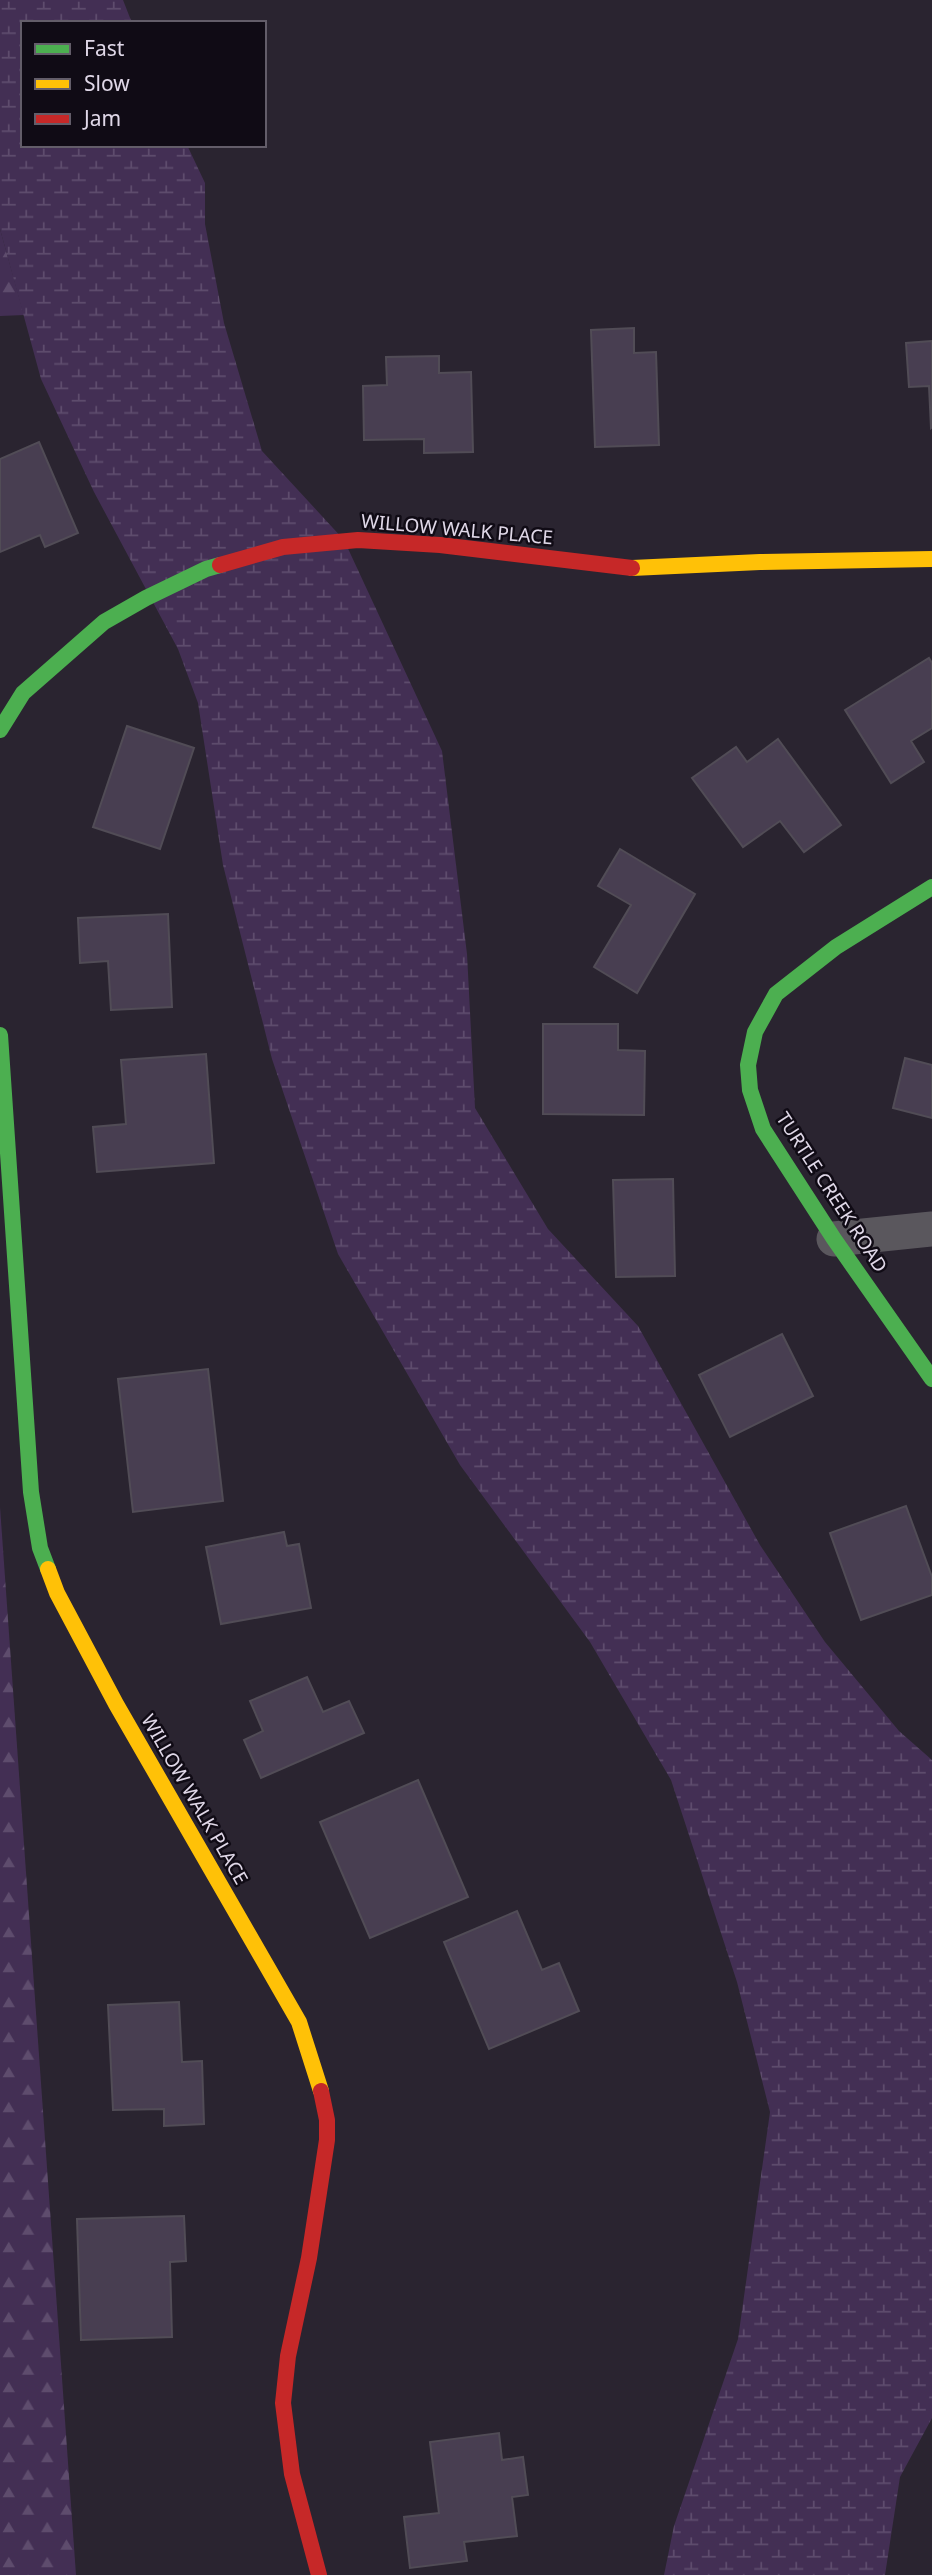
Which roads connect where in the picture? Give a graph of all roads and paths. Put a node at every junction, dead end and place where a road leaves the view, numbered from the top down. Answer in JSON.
{"nodes":[{"id":1,"x":932,"y":559,"type":"edge"},
{"id":2,"x":0,"y":730,"type":"edge"},
{"id":3,"x":932,"y":887,"type":"edge"},
{"id":4,"x":0,"y":1035,"type":"edge"},
{"id":5,"x":932,"y":1229,"type":"edge"},
{"id":6,"x":834,"y":1239,"type":"junction"},
{"id":7,"x":932,"y":1379,"type":"edge"},
{"id":8,"x":319,"y":2575,"type":"edge"}],
"edges":[{"from":1,"to":2,"type":"street","name":"WILLOW WALK PLACE"},
{"from":3,"to":6,"type":"street","name":"TURTLE CREEK ROAD"},
{"from":4,"to":8,"type":"street","name":"WILLOW WALK PLACE"},
{"from":5,"to":6,"type":"street"},
{"from":6,"to":7,"type":"street","name":"TURTLE CREEK ROAD"}]}
